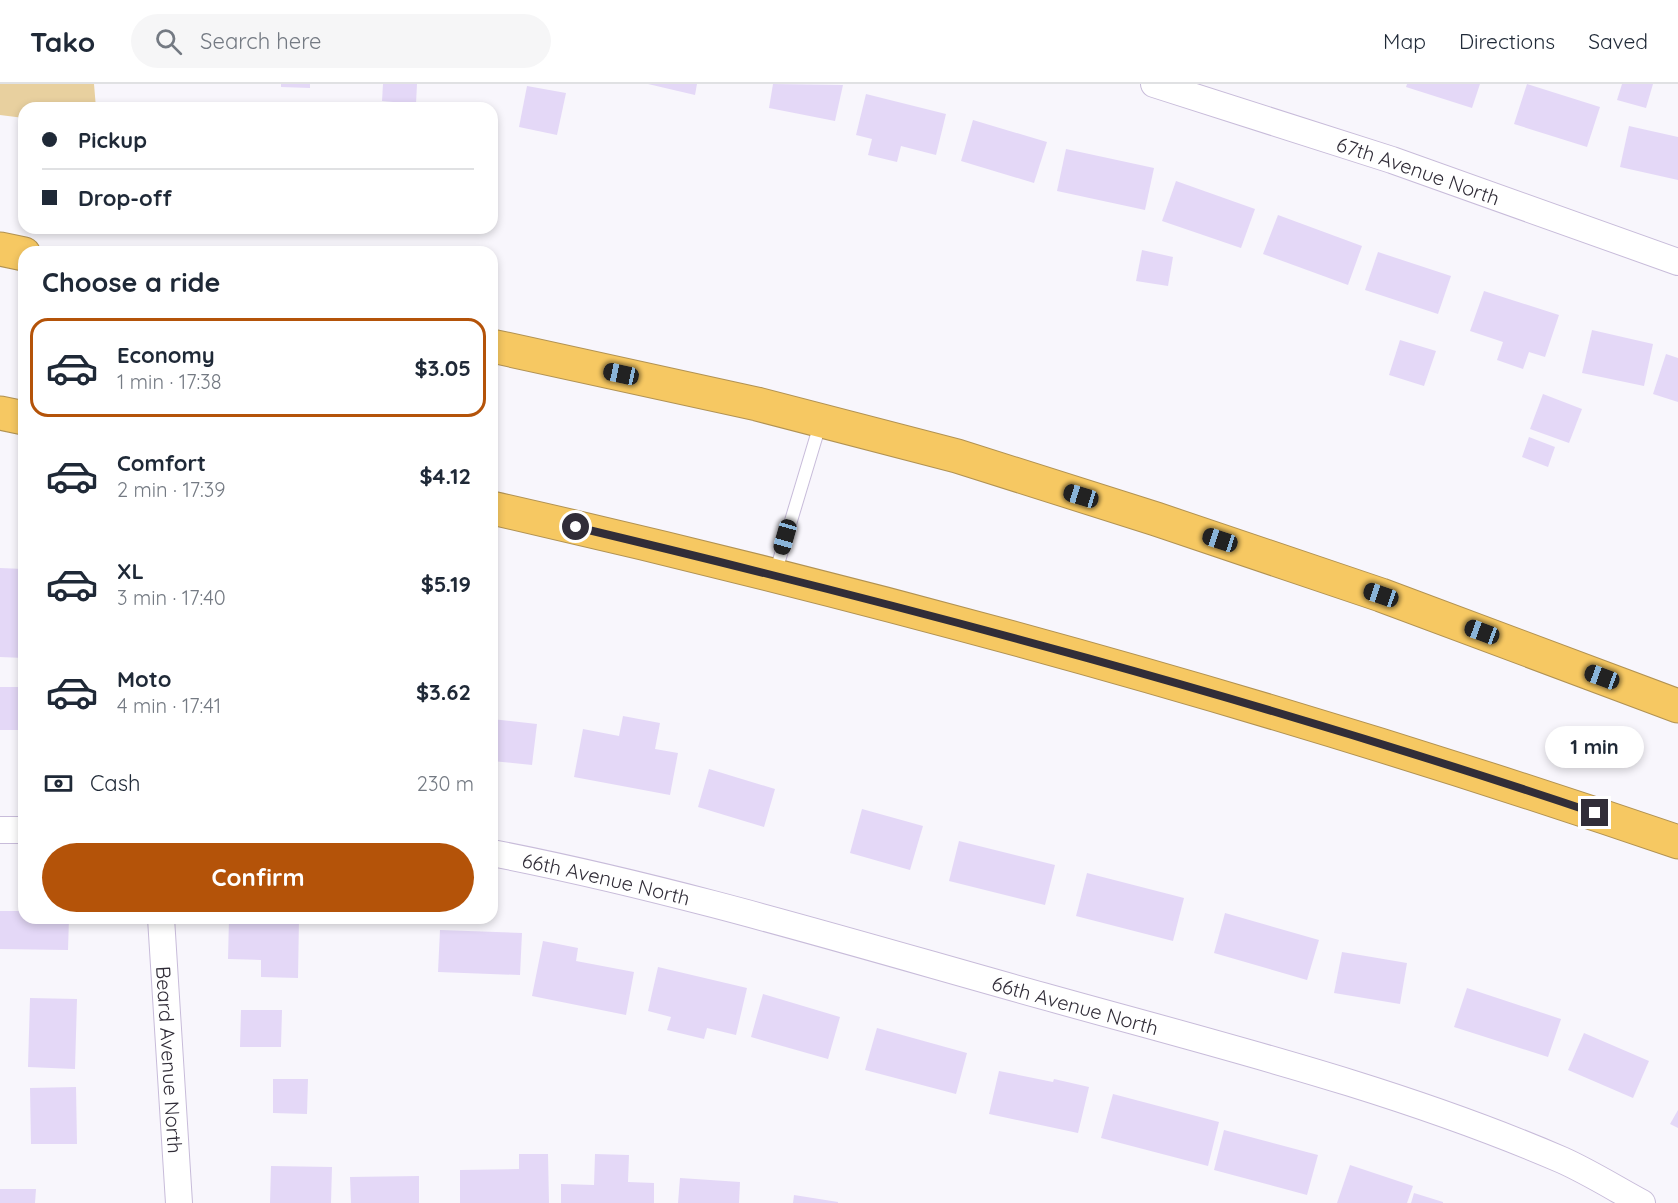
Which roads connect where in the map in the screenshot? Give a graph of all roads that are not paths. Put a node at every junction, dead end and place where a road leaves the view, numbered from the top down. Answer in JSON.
{"nodes":[{"id":1,"x":1154,"y":84,"type":"edge"},
{"id":2,"x":0,"y":249,"type":"edge"},
{"id":3,"x":18,"y":253,"type":"edge"},
{"id":4,"x":0,"y":257,"type":"edge"},
{"id":5,"x":18,"y":259,"type":"edge"},
{"id":6,"x":1678,"y":262,"type":"edge"},
{"id":7,"x":498,"y":347,"type":"edge"},
{"id":8,"x":821,"y":420,"type":"junction"},
{"id":9,"x":498,"y":509,"type":"edge"},
{"id":10,"x":775,"y":575,"type":"junction"},
{"id":11,"x":1678,"y":706,"type":"edge"},
{"id":12,"x":0,"y":830,"type":"edge"},
{"id":13,"x":18,"y":830,"type":"edge"},
{"id":14,"x":1678,"y":842,"type":"edge"},
{"id":15,"x":498,"y":854,"type":"edge"},
{"id":16,"x":161,"y":924,"type":"edge"},
{"id":17,"x":180,"y":1203,"type":"edge"},
{"id":18,"x":1642,"y":1203,"type":"edge"}],
"edges":[{"from":1,"to":6,"type":"street","name":"67th Avenue North"},
{"from":2,"to":3,"type":"highway"},
{"from":4,"to":5,"type":"highway"},
{"from":7,"to":8,"type":"highway"},
{"from":8,"to":10,"type":"lane"},
{"from":8,"to":11,"type":"highway"},
{"from":9,"to":10,"type":"highway"},
{"from":10,"to":14,"type":"highway"},
{"from":12,"to":13,"type":"street"},
{"from":15,"to":18,"type":"street","name":"66th Avenue North"},
{"from":16,"to":17,"type":"street","name":"Beard Avenue North"}]}
